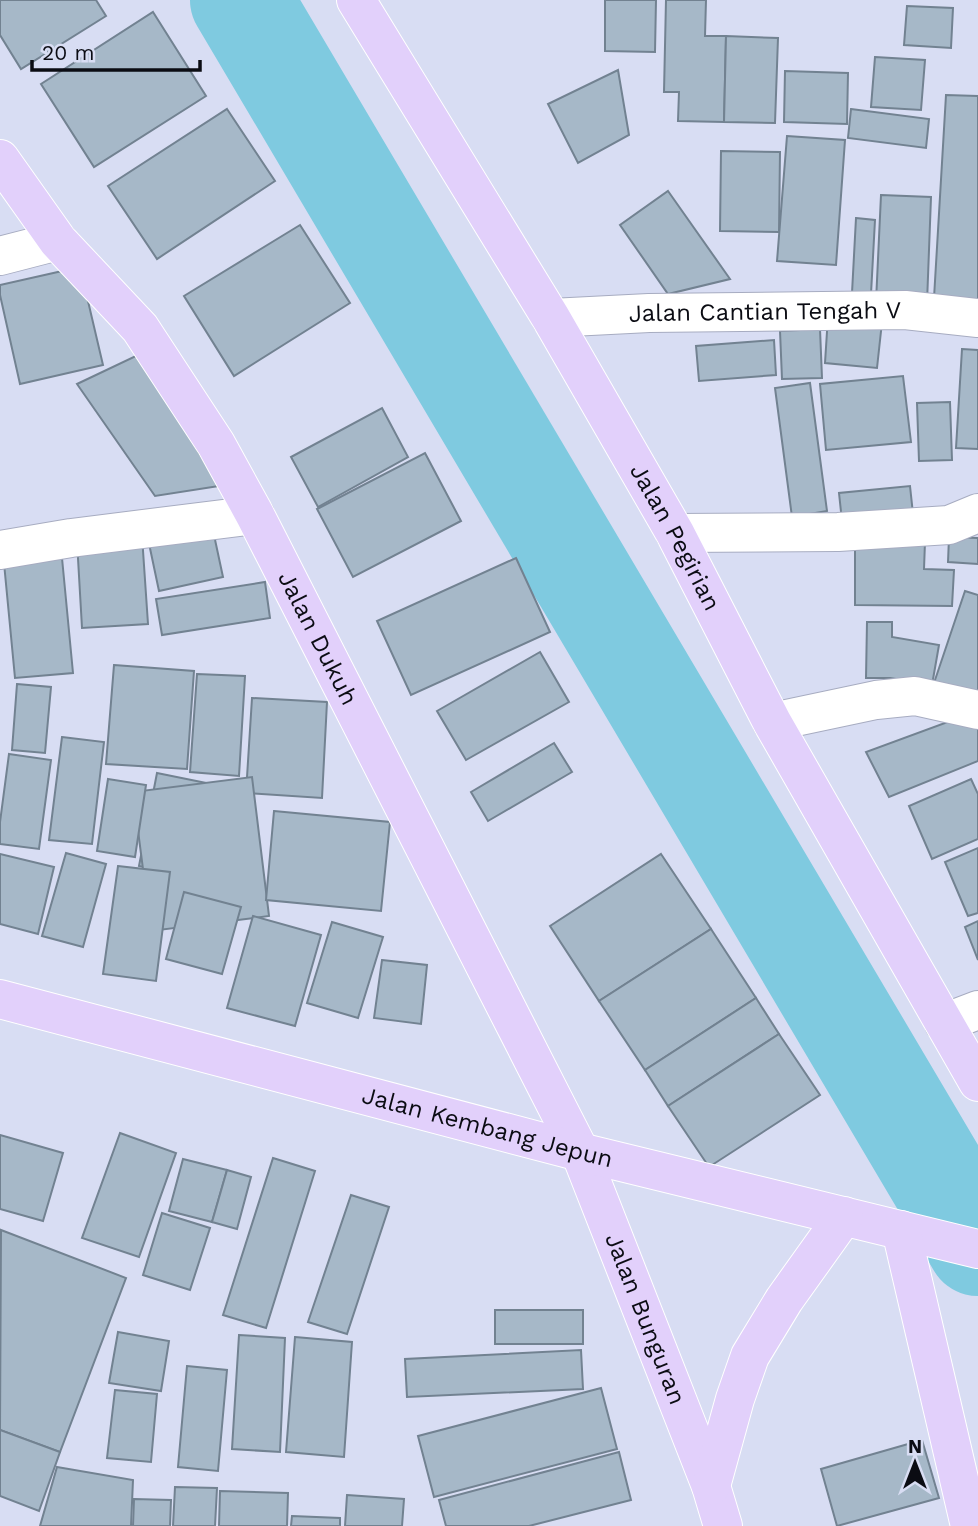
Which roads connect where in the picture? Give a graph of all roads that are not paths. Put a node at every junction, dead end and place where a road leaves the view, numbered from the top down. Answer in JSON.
{"nodes":[{"id":1,"x":356,"y":0,"type":"edge"},
{"id":2,"x":0,"y":159,"type":"edge"},
{"id":3,"x":58,"y":241,"type":"junction"},
{"id":4,"x":0,"y":256,"type":"edge"},
{"id":5,"x":551,"y":318,"type":"junction"},
{"id":6,"x":978,"y":318,"type":"edge"},
{"id":7,"x":978,"y":513,"type":"edge"},
{"id":8,"x":255,"y":515,"type":"junction"},
{"id":9,"x":675,"y":533,"type":"junction"},
{"id":10,"x":0,"y":550,"type":"edge"},
{"id":11,"x":978,"y":710,"type":"edge"},
{"id":12,"x":772,"y":722,"type":"junction"},
{"id":13,"x":0,"y":999,"type":"edge"},
{"id":14,"x":961,"y":1016,"type":"edge"},
{"id":15,"x":978,"y":1082,"type":"edge"},
{"id":16,"x":580,"y":1152,"type":"junction"},
{"id":17,"x":844,"y":1216,"type":"junction"},
{"id":18,"x":901,"y":1230,"type":"junction"},
{"id":19,"x":965,"y":1246,"type":"edge"},
{"id":20,"x":711,"y":1486,"type":"junction"},
{"id":21,"x":723,"y":1526,"type":"edge"},
{"id":22,"x":970,"y":1526,"type":"edge"}],
"edges":[{"from":1,"to":5,"type":"main road","name":"Jalan Pegirian"},
{"from":2,"to":3,"type":"main road","name":"Jalan Dukuh"},
{"from":3,"to":4,"type":"street"},
{"from":3,"to":8,"type":"main road","name":"Jalan Dukuh"},
{"from":5,"to":6,"type":"street","name":"Jalan Cantian Tengah V"},
{"from":5,"to":9,"type":"main road","name":"Jalan Pegirian"},
{"from":7,"to":9,"type":"street"},
{"from":8,"to":10,"type":"street"},
{"from":8,"to":16,"type":"main road","name":"Jalan Dukuh"},
{"from":9,"to":12,"type":"main road","name":"Jalan Pegirian"},
{"from":11,"to":12,"type":"street"},
{"from":12,"to":14,"type":"main road","name":"Jalan Pegirian"},
{"from":13,"to":16,"type":"main road","name":"Jalan Kembang Jepun"},
{"from":14,"to":15,"type":"main road","name":"Jalan Pegirian"},
{"from":16,"to":17,"type":"main road","name":"Jalan Kembang Jepun"},
{"from":16,"to":20,"type":"main road","name":"Jalan Bunguran"},
{"from":17,"to":18,"type":"main road","name":"Jalan Kembang Jepun"},
{"from":17,"to":20,"type":"main road"},
{"from":18,"to":19,"type":"main road","name":"Jalan Kembang Jepun"},
{"from":18,"to":22,"type":"main road"},
{"from":20,"to":21,"type":"main road","name":"Jalan Bunguran"}]}
